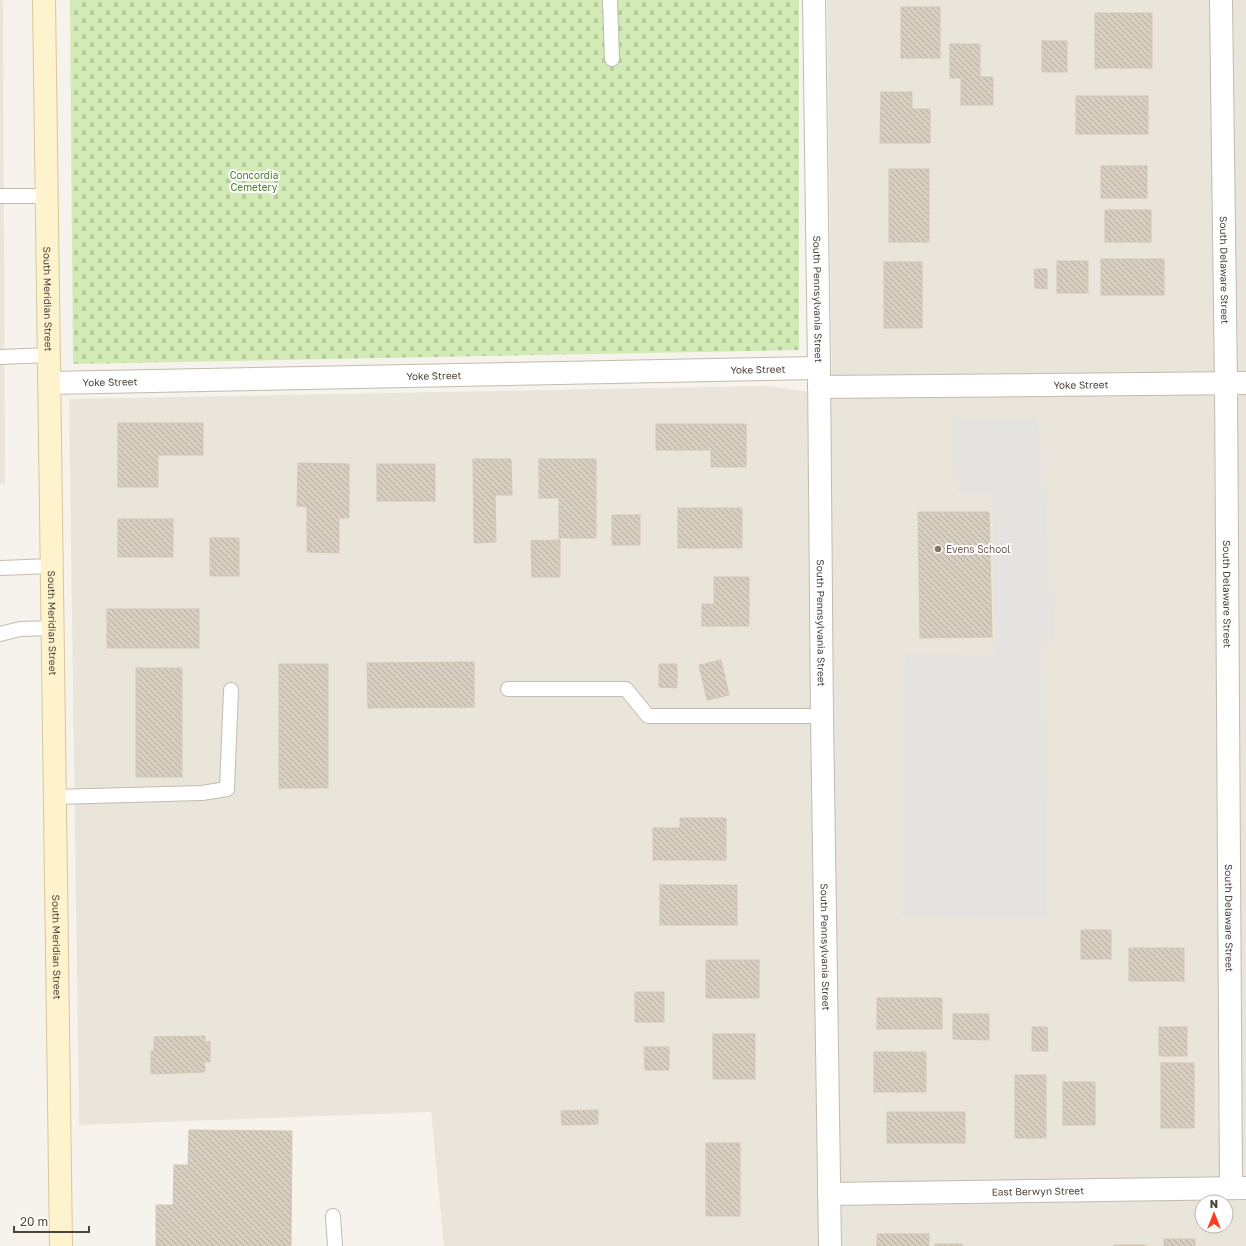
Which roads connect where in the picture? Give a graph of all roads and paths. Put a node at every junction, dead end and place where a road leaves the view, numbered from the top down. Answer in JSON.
{"nodes":[{"id":1,"x":44,"y":0,"type":"edge"},
{"id":2,"x":610,"y":0,"type":"edge"},
{"id":3,"x":814,"y":0,"type":"edge"},
{"id":4,"x":1220,"y":0,"type":"edge"},
{"id":5,"x":612,"y":59,"type":"dead end"},
{"id":6,"x":0,"y":196,"type":"edge"},
{"id":7,"x":47,"y":196,"type":"junction"},
{"id":8,"x":49,"y":356,"type":"junction"},
{"id":9,"x":0,"y":357,"type":"edge"},
{"id":10,"x":819,"y":377,"type":"junction"},
{"id":11,"x":49,"y":383,"type":"junction"},
{"id":12,"x":1236,"y":384,"type":"edge"},
{"id":13,"x":52,"y":566,"type":"junction"},
{"id":14,"x":0,"y":568,"type":"edge"},
{"id":15,"x":53,"y":628,"type":"junction"},
{"id":16,"x":0,"y":629,"type":"edge"},
{"id":17,"x":0,"y":634,"type":"edge"},
{"id":18,"x":508,"y":689,"type":"dead end"},
{"id":19,"x":231,"y":690,"type":"dead end"},
{"id":20,"x":822,"y":716,"type":"junction"},
{"id":21,"x":55,"y":797,"type":"junction"},
{"id":22,"x":1239,"y":1188,"type":"edge"},
{"id":23,"x":829,"y":1194,"type":"junction"},
{"id":24,"x":333,"y":1216,"type":"dead end"},
{"id":25,"x":61,"y":1246,"type":"edge"},
{"id":26,"x":335,"y":1246,"type":"edge"},
{"id":27,"x":830,"y":1246,"type":"edge"}],
"edges":[{"from":1,"to":7,"type":"main road","name":"South Meridian Street"},
{"from":2,"to":5,"type":"lane"},
{"from":3,"to":10,"type":"street","name":"South Pennsylvania Street"},
{"from":4,"to":12,"type":"street","name":"South Delaware Street"},
{"from":6,"to":7,"type":"lane"},
{"from":7,"to":8,"type":"main road","name":"South Meridian Street"},
{"from":8,"to":9,"type":"lane"},
{"from":8,"to":11,"type":"main road","name":"South Meridian Street"},
{"from":10,"to":11,"type":"street","name":"Yoke Street"},
{"from":10,"to":12,"type":"street","name":"Yoke Street"},
{"from":10,"to":20,"type":"street","name":"South Pennsylvania Street"},
{"from":11,"to":13,"type":"main road","name":"South Meridian Street"},
{"from":12,"to":22,"type":"street","name":"South Delaware Street"},
{"from":13,"to":14,"type":"lane"},
{"from":13,"to":15,"type":"main road","name":"South Meridian Street"},
{"from":15,"to":17,"type":"lane"},
{"from":15,"to":21,"type":"main road","name":"South Meridian Street"},
{"from":16,"to":17,"type":"lane"},
{"from":18,"to":20,"type":"lane"},
{"from":19,"to":21,"type":"lane"},
{"from":20,"to":23,"type":"street","name":"South Pennsylvania Street"},
{"from":21,"to":25,"type":"main road","name":"South Meridian Street"},
{"from":22,"to":23,"type":"street","name":"East Berwyn Street"},
{"from":23,"to":27,"type":"street","name":"South Pennsylvania Street"},
{"from":24,"to":26,"type":"lane"}]}
